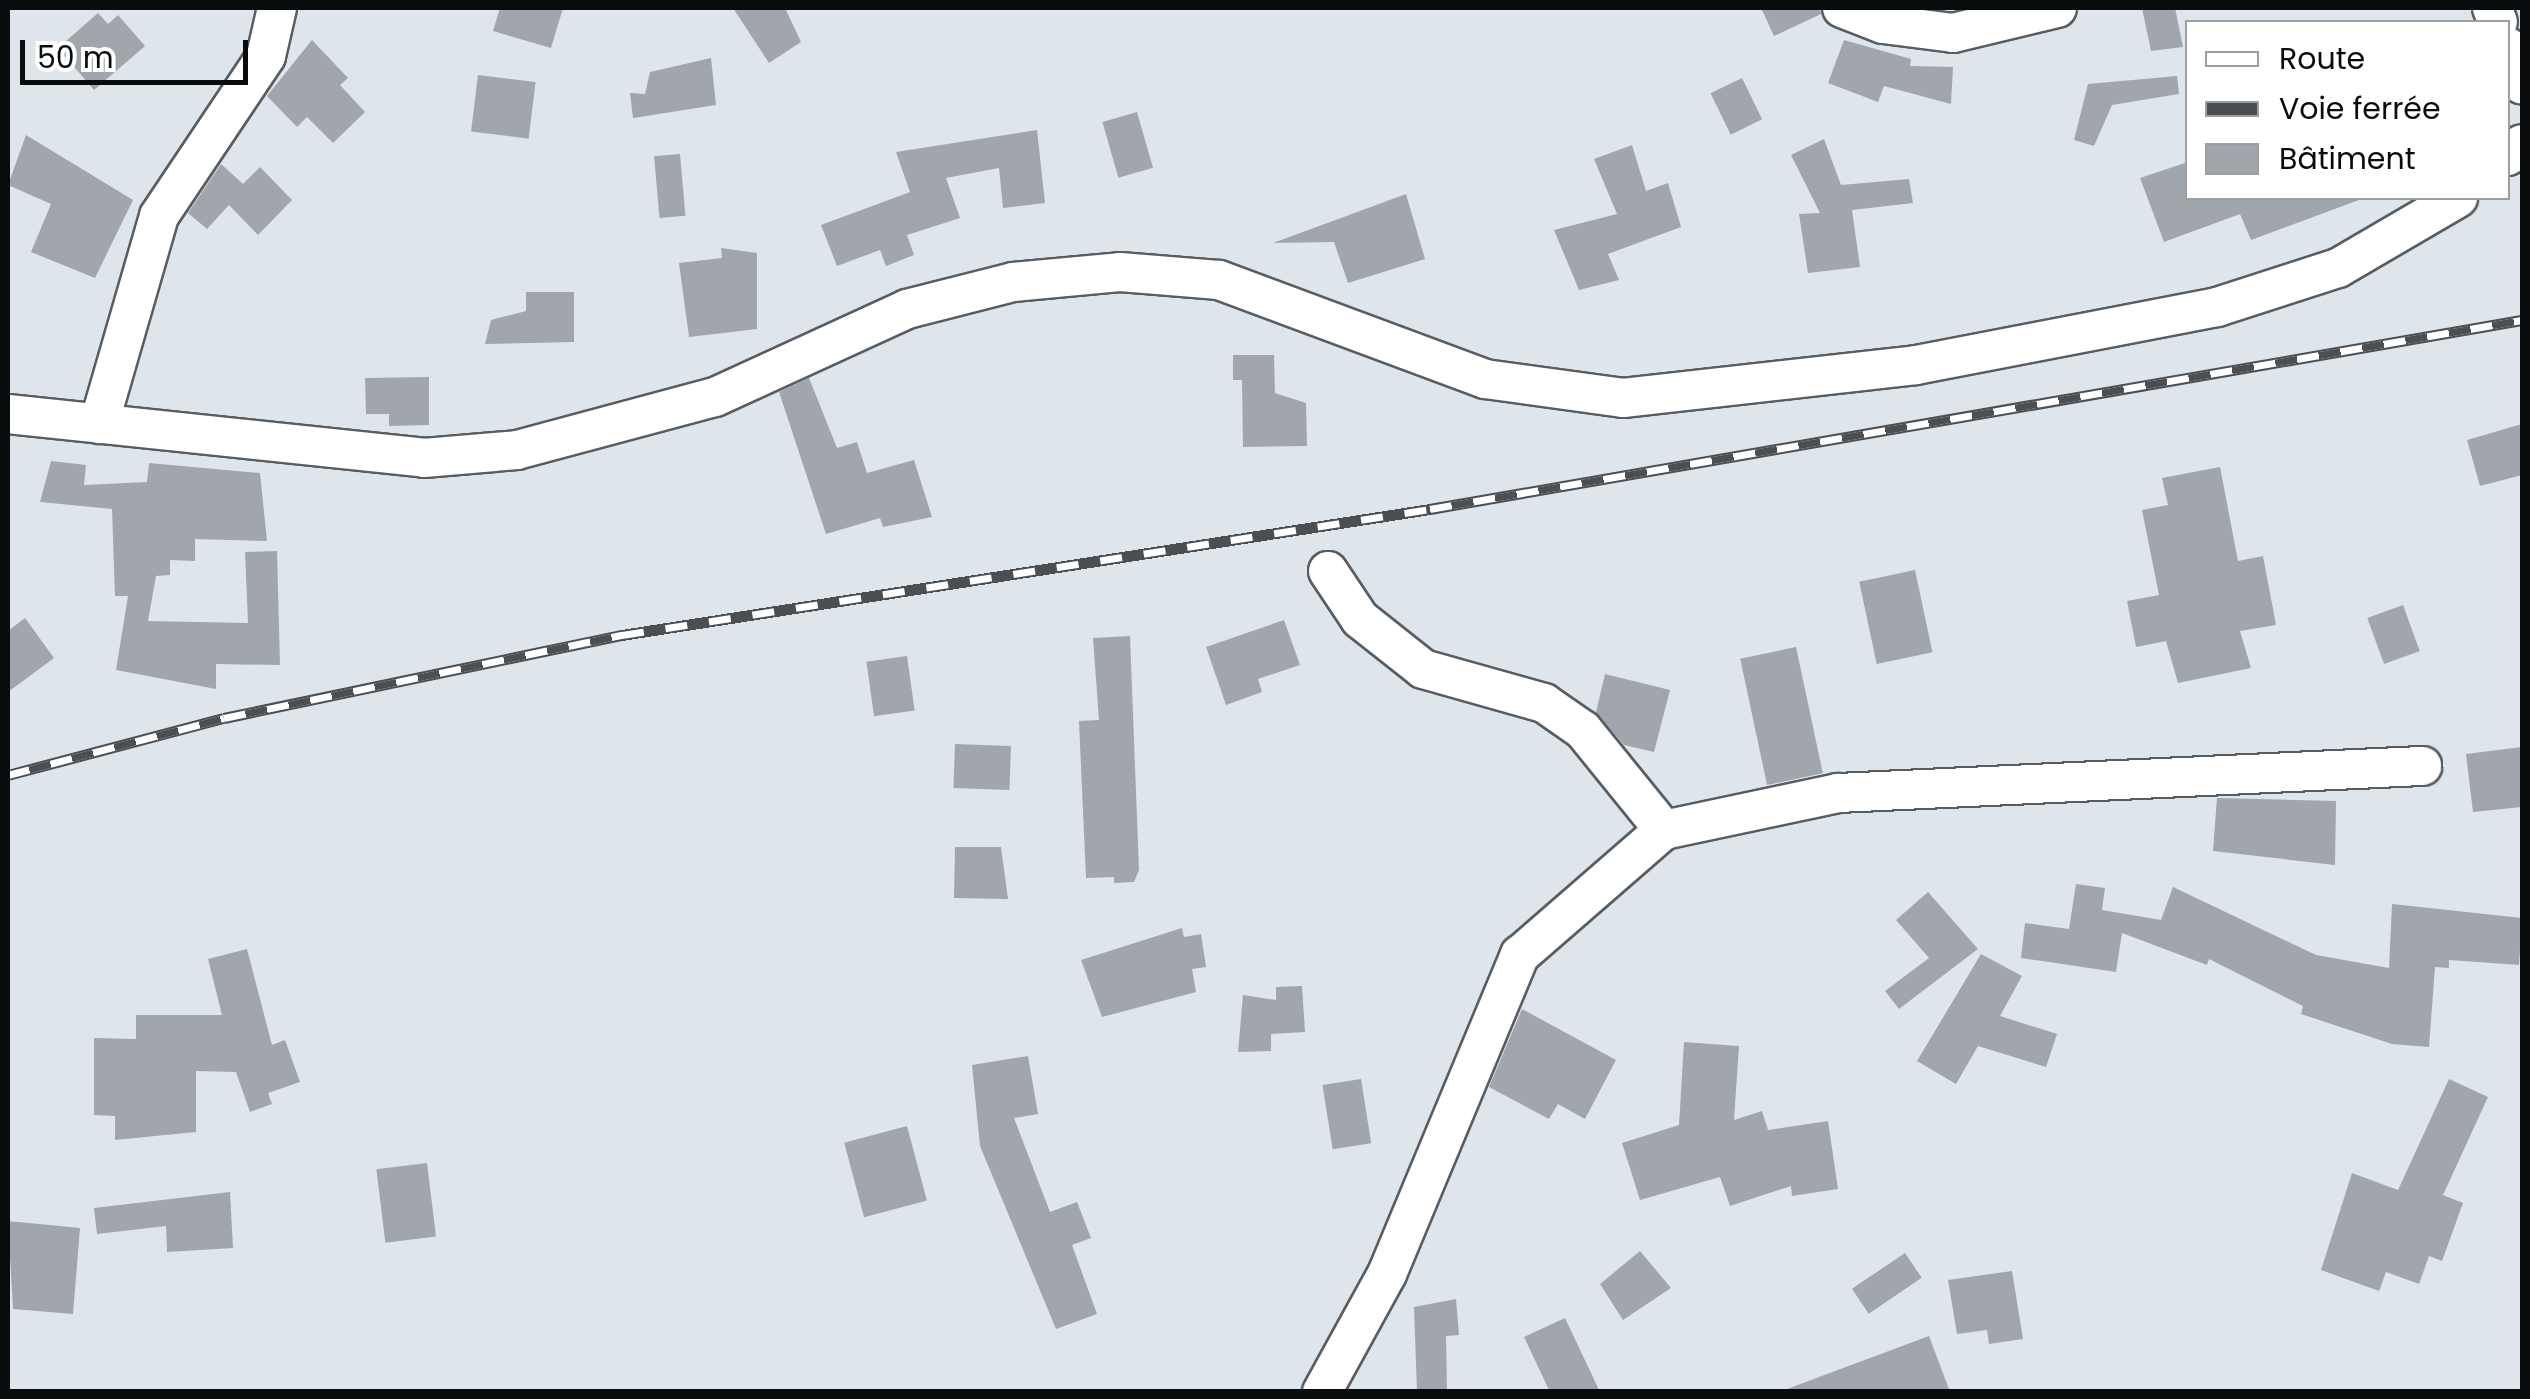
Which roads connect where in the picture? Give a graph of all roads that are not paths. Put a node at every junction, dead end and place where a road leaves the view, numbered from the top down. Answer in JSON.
{"nodes":[{"id":1,"x":277,"y":8,"type":"edge"},
{"id":2,"x":1842,"y":8,"type":"edge"},
{"id":3,"x":2056,"y":8,"type":"edge"},
{"id":4,"x":2510,"y":52,"type":"edge"},
{"id":5,"x":2522,"y":84,"type":"edge"},
{"id":6,"x":2455,"y":200,"type":"edge"},
{"id":7,"x":8,"y":414,"type":"edge"},
{"id":8,"x":99,"y":424,"type":"junction"},
{"id":9,"x":1328,"y":571,"type":"dead end"},
{"id":10,"x":2422,"y":766,"type":"dead end"},
{"id":11,"x":1664,"y":830,"type":"junction"},
{"id":12,"x":1322,"y":1392,"type":"edge"}],
"edges":[{"from":1,"to":8,"type":"street"},
{"from":2,"to":3,"type":"street"},
{"from":4,"to":5,"type":"street"},
{"from":6,"to":8,"type":"street"},
{"from":7,"to":8,"type":"street"},
{"from":9,"to":11,"type":"street"},
{"from":10,"to":11,"type":"street"},
{"from":11,"to":12,"type":"street"}]}
